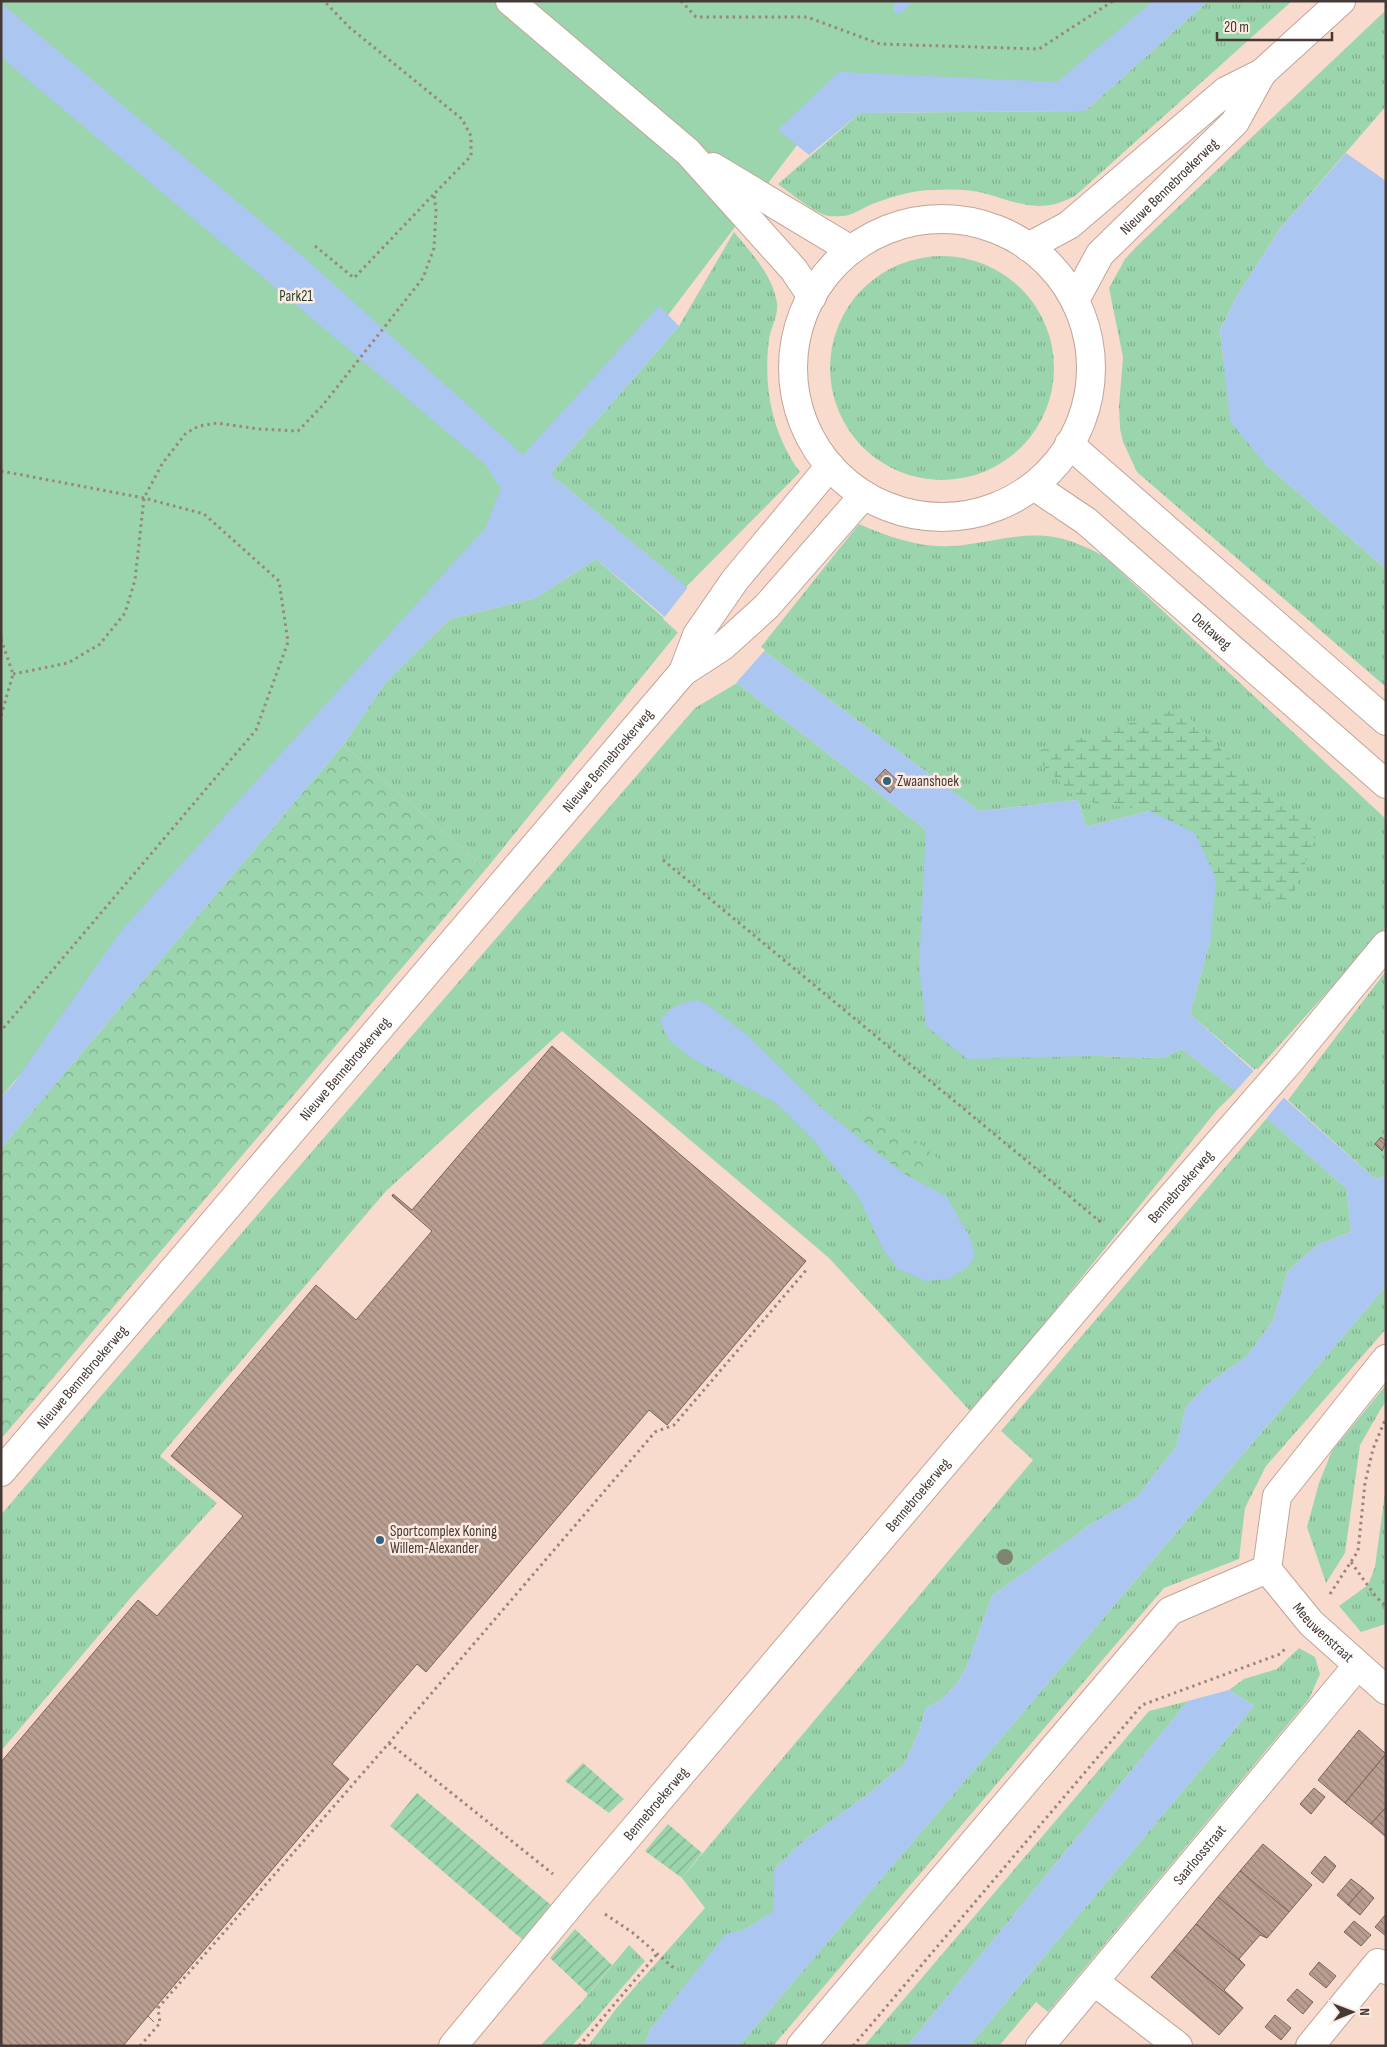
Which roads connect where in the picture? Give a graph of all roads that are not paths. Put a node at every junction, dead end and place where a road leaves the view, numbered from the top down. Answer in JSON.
{"nodes":[{"id":1,"x":510,"y":1,"type":"edge"},
{"id":2,"x":1341,"y":1,"type":"edge"},
{"id":3,"x":1262,"y":73,"type":"junction"},
{"id":4,"x":688,"y":152,"type":"junction"},
{"id":5,"x":1028,"y":247,"type":"junction"},
{"id":6,"x":851,"y":250,"type":"junction"},
{"id":7,"x":812,"y":297,"type":"junction"},
{"id":8,"x":1075,"y":300,"type":"junction"},
{"id":9,"x":1069,"y":444,"type":"junction"},
{"id":10,"x":830,"y":466,"type":"junction"},
{"id":11,"x":1034,"y":486,"type":"junction"},
{"id":12,"x":864,"y":495,"type":"junction"},
{"id":13,"x":684,"y":672,"type":"junction"},
{"id":14,"x":1386,"y":721,"type":"edge"},
{"id":15,"x":1386,"y":784,"type":"edge"},
{"id":16,"x":1386,"y":945,"type":"edge"},
{"id":17,"x":1386,"y":1359,"type":"edge"},
{"id":18,"x":4,"y":1472,"type":"edge"},
{"id":19,"x":1267,"y":1569,"type":"junction"},
{"id":20,"x":1358,"y":1665,"type":"junction"},
{"id":21,"x":1386,"y":1690,"type":"edge"},
{"id":22,"x":1386,"y":1970,"type":"edge"},
{"id":23,"x":1095,"y":1982,"type":"junction"},
{"id":24,"x":452,"y":2046,"type":"edge"},
{"id":25,"x":801,"y":2046,"type":"edge"},
{"id":26,"x":1040,"y":2046,"type":"edge"},
{"id":27,"x":1178,"y":2046,"type":"edge"},
{"id":28,"x":1310,"y":2046,"type":"edge"}],
"edges":[{"from":1,"to":4,"type":"street"},
{"from":2,"to":3,"type":"street","name":"Nieuwe Bennebroekerweg"},
{"from":3,"to":5,"type":"street","name":"Nieuwe Bennebroekerweg"},
{"from":3,"to":8,"type":"street","name":"Nieuwe Bennebroekerweg"},
{"from":4,"to":6,"type":"street"},
{"from":4,"to":7,"type":"street"},
{"from":5,"to":6,"type":"street"},
{"from":5,"to":8,"type":"street"},
{"from":6,"to":7,"type":"street"},
{"from":7,"to":10,"type":"street"},
{"from":8,"to":9,"type":"street"},
{"from":9,"to":11,"type":"street"},
{"from":9,"to":14,"type":"street"},
{"from":10,"to":12,"type":"street"},
{"from":10,"to":13,"type":"street","name":"Nieuwe Bennebroekerweg"},
{"from":11,"to":12,"type":"street"},
{"from":11,"to":15,"type":"street","name":"Deltaweg"},
{"from":12,"to":13,"type":"street","name":"Nieuwe Bennebroekerweg"},
{"from":13,"to":18,"type":"street","name":"Nieuwe Bennebroekerweg"},
{"from":16,"to":24,"type":"street","name":"Bennebroekerweg"},
{"from":17,"to":19,"type":"street"},
{"from":19,"to":20,"type":"street","name":"Meeuwenstraat"},
{"from":19,"to":25,"type":"street"},
{"from":20,"to":21,"type":"street","name":"Meeuwenstraat"},
{"from":20,"to":23,"type":"street","name":"Saarloosstraat"},
{"from":22,"to":28,"type":"street"},
{"from":23,"to":26,"type":"street","name":"Saarloosstraat"},
{"from":23,"to":27,"type":"street"}]}
